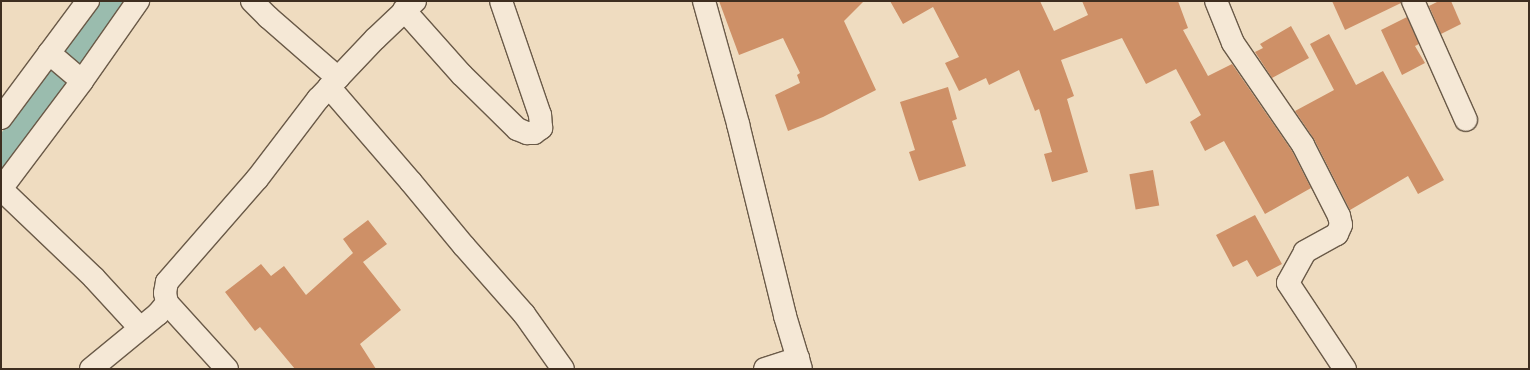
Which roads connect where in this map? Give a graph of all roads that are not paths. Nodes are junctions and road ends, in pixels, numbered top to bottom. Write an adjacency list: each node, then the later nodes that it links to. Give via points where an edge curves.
1 (88, 1): 9 (street)
2 (138, 1): 10 (street)
3 (252, 1): 11 (street)
4 (501, 1): 8 (street, via 540,114 541,128 534,133 517,129 462,75)
5 (704, 1): 17 (street, via 738,124 785,316)
6 (1216, 1): 22 (street, via 1233,43 1303,145 1339,216 1341,225 1337,234 1306,252 1288,283)
7 (1413, 1): 13 (street)
8 (410, 6): 11 (street)
9 (53, 56): 10 (street); 12 (street)
10 (79, 78): 14 (street)
11 (334, 83): 15 (street, via 257,179 167,282 165,293); 20 (street, via 464,246 524,314)
12 (1, 117)
13 (1466, 120)
14 (1, 189): 16 (street, via 94,278)
15 (168, 303): 16 (street); 19 (street)
16 (140, 328): 18 (street)
17 (800, 363): 21 (street)
18 (91, 369)
19 (227, 369)
20 (563, 369)
21 (765, 369)
22 (1345, 369)

